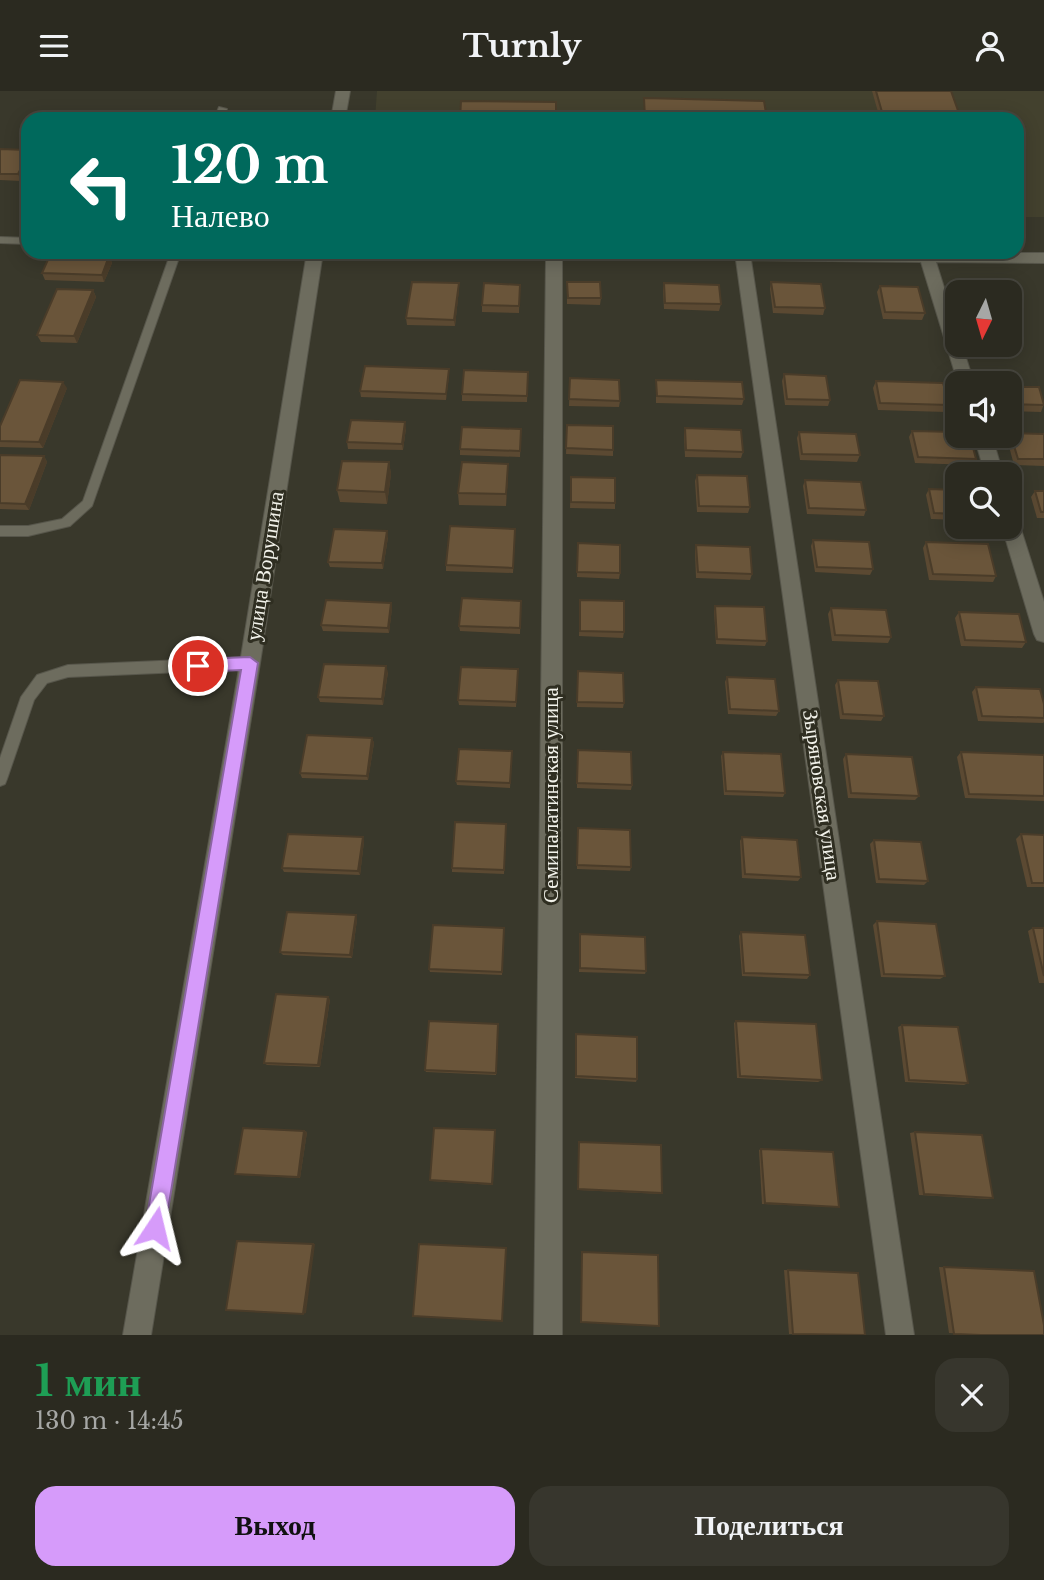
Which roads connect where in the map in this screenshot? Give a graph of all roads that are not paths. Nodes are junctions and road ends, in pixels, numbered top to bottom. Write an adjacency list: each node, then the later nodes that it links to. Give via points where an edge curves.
1 (343, 91): 2 (street)
2 (339, 112)
3 (0, 240): 4 (lane)
4 (21, 241)
5 (1024, 258): 6 (street)
6 (1044, 258)
7 (174, 259): 13 (lane, via 88,503 66,523)
8 (314, 259): 16 (street, улица Ворушина)
9 (554, 259): 19 (street, Семипалатинская улица)
10 (743, 259): 20 (street, Зыряновская улица)
11 (928, 259): 12 (street)
12 (962, 371)
13 (0, 531)
14 (1015, 539): 15 (street)
15 (1044, 634)
16 (250, 663): 17 (lane, via 68,671 42,679 28,697); 18 (street, улица Ворушина)
17 (0, 779)
18 (137, 1335)
19 (548, 1335)
20 (900, 1335)

